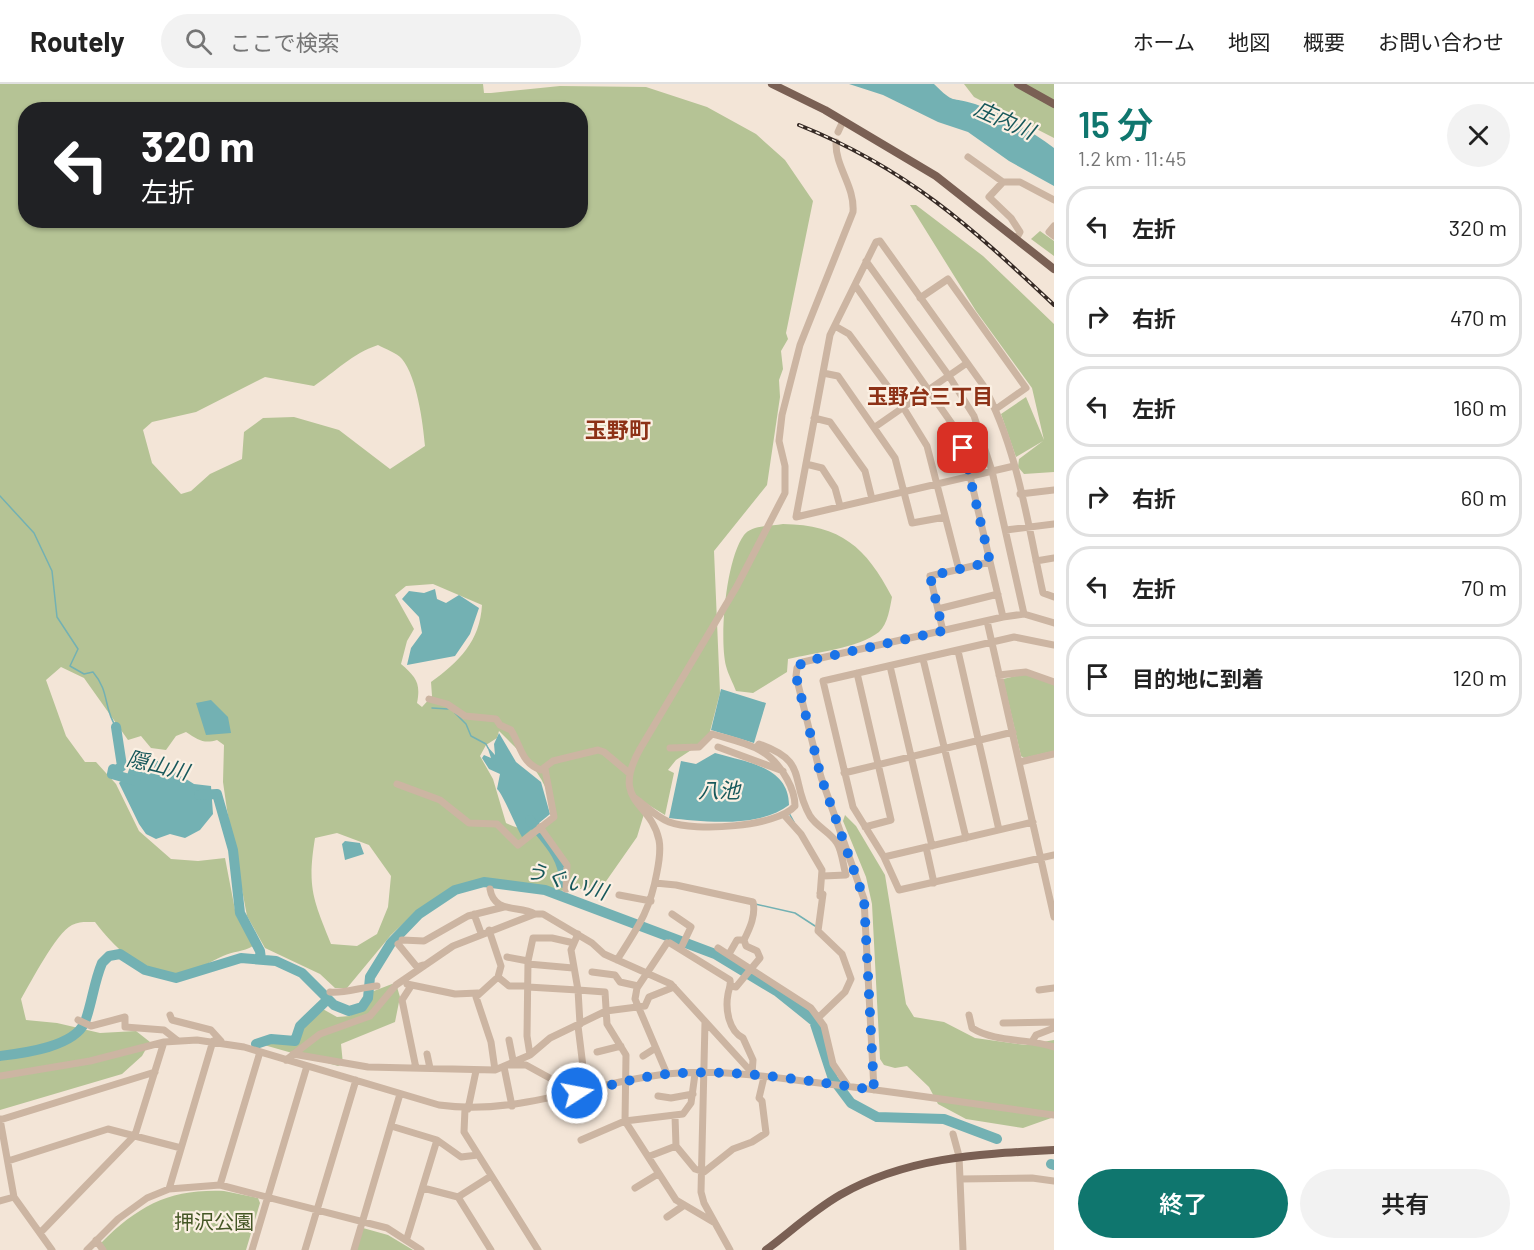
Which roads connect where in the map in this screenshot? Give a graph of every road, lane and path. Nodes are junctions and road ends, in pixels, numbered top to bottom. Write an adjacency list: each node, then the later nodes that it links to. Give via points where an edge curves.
1 (772, 84): 4 (main road)
2 (1018, 84): 3 (main road)
3 (1054, 104)
4 (843, 121): 5 (street); 12 (main road, via 936,176)
5 (838, 132)
6 (836, 142): 74 (street, via 836,154 854,200 853,212 800,345 782,415 779,441 785,466 785,493 737,586)
7 (968, 157): 8 (street)
8 (1003, 182): 9 (street, via 1020,182); 12 (street, via 989,197 1011,218 1020,232)
9 (1054, 200)
10 (1054, 226): 11 (street, via 1049,232)
11 (1054, 236)
12 (1016, 238): 14 (main road)
13 (866, 261): 15 (street); 16 (street, via 880,241); 20 (street)
14 (1054, 269)
15 (855, 285): 17 (street); 21 (street)
16 (920, 298): 18 (street); 23 (street, via 948,279 1026,388)
17 (835, 326): 19 (street); 22 (street, via 849,334)
18 (967, 363): 20 (street); 23 (street)
19 (823, 373): 24 (street); 25 (street, via 838,376)
20 (949, 376): 21 (street); 28 (street, via 974,416)
21 (930, 389): 22 (street); 29 (street, via 957,431)
22 (903, 407): 25 (street); 30 (street, via 927,446)
23 (996, 409): 27 (street)
24 (814, 418): 26 (street); 34 (street, via 830,422 865,471)
25 (875, 428): 32 (street, via 895,458)
26 (806, 464): 35 (street, via 822,468 835,488); 35 (street, via 796,517)
27 (1014, 466): 28 (street); 33 (street)
28 (992, 471): 29 (street); 39 (street)
29 (970, 476): 30 (street); 42 (street)
30 (938, 484): 32 (street); 36 (street)
31 (1054, 490): 33 (street)
32 (905, 492): 34 (street); 36 (street, via 912,523)
33 (1020, 494): 38 (street)
34 (873, 499): 35 (street)
35 (840, 506)
36 (945, 517): 43 (street)
37 (1054, 524): 38 (street)
38 (1028, 527): 39 (street); 41 (street)
39 (1006, 530): 47 (street)
40 (1054, 558): 41 (street)
41 (1036, 561): 45 (street, via 1043,593)
42 (990, 562): 43 (street); 44 (street)
43 (959, 570): 46 (street, via 930,576)
44 (998, 594): 46 (street); 48 (street)
45 (1054, 597)
46 (938, 609): 51 (street)
47 (1024, 614): 48 (street); 50 (street)
48 (1003, 617): 49 (street)
49 (987, 621): 51 (street); 52 (street)
50 (1054, 623)
51 (943, 631): 84 (street, via 803,662 797,668 821,777)
52 (991, 642): 53 (street, via 1028,638); 54 (street); 58 (street)
53 (1054, 645)
54 (958, 651): 55 (street); 62 (street)
55 (923, 659): 56 (street); 66 (street)
56 (890, 666): 57 (street); 68 (street)
57 (857, 673): 71 (street); 75 (street, via 823,681)
58 (999, 675): 59 (street, via 1026,672); 61 (street)
59 (1054, 682)
60 (429, 699): 72 (street, via 447,704 465,716 496,719 500,726 511,730 526,761 532,767)
61 (1012, 732): 62 (street); 69 (street)
62 (978, 741): 66 (street); 82 (street)
63 (718, 747): 73 (street)
64 (757, 747): 65 (street, via 712,734 699,747); 73 (street, via 774,758); 84 (street, via 759,744 777,750 788,758 810,817)
65 (670, 748)
66 (945, 748): 68 (street); 83 (street)
67 (1053, 754): 69 (street); 70 (street)
68 (911, 757): 71 (street); 85 (street)
69 (1020, 762): 79 (street)
70 (1054, 764)
71 (878, 765): 75 (street); 81 (street, via 891,820)
72 (545, 769): 74 (street, via 553,761 598,750); 80 (street, via 555,813)
73 (783, 771): 78 (street, via 795,799 795,806)
74 (629, 773): 77 (street)
75 (844, 773): 81 (street, via 853,807)
76 (397, 784): 80 (street, via 440,800 469,823 497,824 518,845)
77 (633, 797): 78 (street, via 657,816 681,825 741,824); 91 (street, via 657,831 660,843)
78 (784, 815): 89 (street, via 801,834)
79 (1033, 822): 82 (street); 88 (street)
80 (540, 827): 93 (street, via 567,865)
81 (865, 827): 87 (street)
82 (999, 830): 83 (street)
83 (966, 838): 85 (street)
84 (840, 841): 89 (street, via 846,874); 172 (street, via 859,877 867,922)
85 (929, 847): 87 (street); 90 (street)
86 (1054, 855): 88 (street)
87 (884, 857): 90 (street, via 899,890)
88 (1042, 858): 90 (street); 100 (street)
89 (823, 876): 135 (street, via 820,896 823,894 824,899 818,931 842,954 851,979 845,992)
90 (934, 883)
91 (655, 884): 95 (street); 104 (street, via 753,902 754,916)
92 (490, 889): 96 (street, via 495,902)
93 (566, 890)
94 (619, 895): 95 (street)
95 (651, 901): 110 (street)
96 (504, 907): 97 (street); 98 (street)
97 (474, 914): 102 (street); 112 (street, via 424,940 400,942 417,967)
98 (535, 914): 101 (street); 103 (street, via 543,914)
99 (672, 914): 106 (street, via 691,927)
100 (1054, 917)
101 (489, 930): 102 (street); 118 (street, via 501,966)
102 (481, 933): 112 (street)
103 (578, 934): 105 (street); 110 (street)
104 (744, 940): 108 (street, via 738,940); 114 (street, via 760,958)
105 (574, 944): 111 (street, via 535,936); 113 (street)
106 (682, 946)
107 (718, 948): 108 (street)
108 (729, 954): 114 (street)
109 (507, 957): 111 (street)
110 (617, 959): 116 (street); 117 (street)
111 (528, 963): 113 (street); 122 (street)
112 (424, 966): 119 (street)
113 (573, 968): 127 (street)
114 (753, 968): 124 (street, via 736,987); 135 (street)
115 (592, 972): 117 (street)
116 (647, 973): 123 (street); 124 (street, via 669,943 728,978); 125 (street)
117 (611, 975): 123 (street, via 620,982)
118 (498, 977): 122 (street, via 510,986); 130 (street)
119 (403, 981): 121 (street); 152 (street, via 388,991 370,1016 320,1034)
120 (377, 986): 129 (street)
121 (411, 986): 130 (street, via 455,994); 159 (street, via 402,1000)
122 (528, 986): 127 (street); 154 (street)
123 (639, 986): 131 (street)
124 (731, 986): 166 (street, via 727,997 731,1027 743,1038 753,1060)
125 (674, 987): 131 (street, via 649,997 645,1006); 137 (street)
126 (1054, 988): 128 (street)
127 (578, 990): 132 (street, via 605,992); 140 (street)
128 (1039, 990)
129 (330, 992)
130 (478, 993): 161 (street)
131 (637, 1008): 132 (street); 149 (street)
132 (606, 1011): 140 (street); 147 (street, via 607,1024)
133 (170, 1015): 145 (street, via 172,1020 211,1030)
134 (969, 1015): 143 (street, via 972,1028 986,1037)
135 (819, 1017): 171 (street, via 833,1064)
136 (78, 1020): 144 (street, via 91,1026 125,1017 125,1027 164,1030)
137 (705, 1022): 165 (street); 166 (street)
138 (1054, 1022): 139 (street)
139 (1002, 1023)
140 (579, 1025): 154 (street, via 550,1038); 173 (street)
141 (1054, 1028): 143 (street)
142 (509, 1040): 157 (street)
143 (1033, 1040): 148 (street)
144 (178, 1041): 145 (street); 146 (street)
145 (217, 1041): 150 (street); 190 (street)
146 (164, 1042): 163 (street); 167 (street, via 90,1061)
147 (621, 1046): 151 (street); 170 (street, via 626,1054)
148 (1054, 1047)
149 (654, 1049): 155 (street); 164 (street)
150 (260, 1052): 156 (street); 201 (street)
151 (597, 1052)
152 (293, 1054): 156 (street); 159 (street, via 368,1067)
153 (427, 1054): 160 (street)
154 (530, 1055): 157 (street)
155 (643, 1056)
156 (286, 1060): 158 (street)
157 (508, 1064): 161 (street); 174 (street, via 526,1065); 178 (street)
158 (307, 1066): 169 (street); 205 (street)
159 (416, 1068): 160 (street)
160 (430, 1068): 162 (street)
161 (495, 1070): 162 (street)
162 (476, 1071): 179 (street)
163 (155, 1072): 182 (street); 186 (street)
164 (667, 1074): 165 (street); 170 (street)
165 (699, 1074): 166 (street); 176 (street); 196 (street)
166 (754, 1075): 168 (street)
167 (0, 1076)
168 (764, 1077): 171 (street); 196 (street, via 759,1098 766,1133 733,1149)
169 (356, 1080): 175 (street); 210 (street)
170 (625, 1083): 173 (street); 183 (street)
171 (848, 1086): 172 (street)
172 (874, 1090): 180 (street)
173 (586, 1091): 174 (street)
174 (577, 1093): 178 (street)
175 (400, 1094): 179 (street); 184 (street)
176 (693, 1095): 177 (street); 181 (street, via 687,1111)
177 (658, 1096)
178 (512, 1106): 179 (street)
179 (467, 1109): 192 (street, via 464,1132)
180 (1054, 1115)
181 (675, 1116): 183 (street); 189 (street)
182 (0, 1120): 195 (street)
183 (625, 1121): 188 (street); 193 (street)
184 (391, 1126): 187 (street); 212 (street)
185 (952, 1134): 194 (street)
186 (135, 1135): 190 (street); 195 (street, via 108,1129); 214 (street)
187 (436, 1140): 192 (street, via 461,1157); 202 (street)
188 (580, 1140)
189 (676, 1146): 193 (street); 196 (street)
190 (181, 1148): 204 (street)
191 (1054, 1150): 194 (main road)
192 (478, 1155): 198 (street)
193 (650, 1156): 197 (street)
194 (958, 1156): 199 (street); 227 (main road, via 912,1166 862,1184 837,1197)
195 (8, 1161): 206 (street)
196 (701, 1172): 213 (street, via 701,1192)
197 (658, 1174): 203 (street); 209 (street)
198 (491, 1176): 207 (street); 225 (street)
199 (960, 1179): 200 (street); 228 (street)
200 (1054, 1181)
201 (220, 1185): 204 (street); 205 (street)
202 (423, 1188): 207 (street); 215 (street)
203 (635, 1188)
204 (169, 1189): 216 (street, via 131,1208)
205 (268, 1196): 210 (street); 220 (street)
206 (14, 1197): 208 (street); 214 (street)
207 (458, 1197): 224 (street)
208 (0, 1201)
209 (683, 1206): 211 (street); 213 (street)
210 (317, 1210): 212 (street); 221 (street)
211 (667, 1217)
212 (362, 1222): 215 (street, via 387,1228); 222 (street)
213 (715, 1223): 226 (street)
214 (40, 1233): 217 (street)
215 (406, 1239): 223 (street)
216 (96, 1240): 218 (street); 219 (street)
217 (52, 1250)
218 (87, 1250)
219 (103, 1250)
220 (252, 1250)
221 (305, 1250)
222 (354, 1250)
223 (421, 1250)
224 (491, 1250)
225 (538, 1250)
226 (730, 1250)
227 (766, 1250)
228 (963, 1250)

